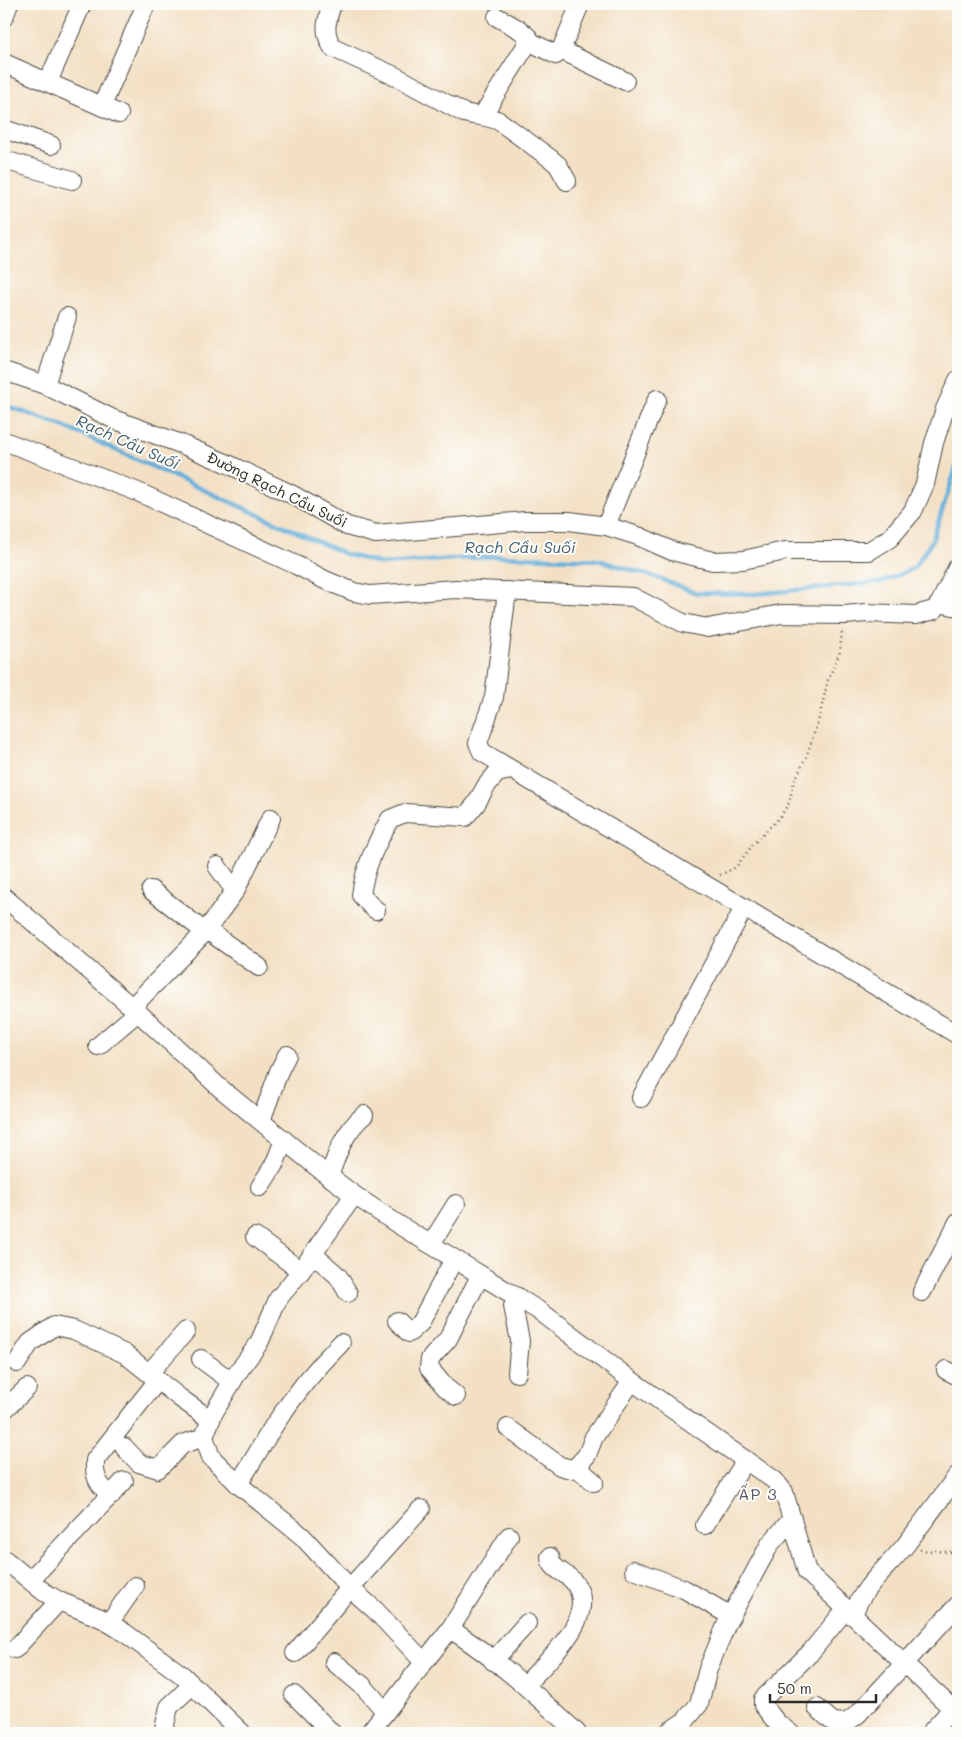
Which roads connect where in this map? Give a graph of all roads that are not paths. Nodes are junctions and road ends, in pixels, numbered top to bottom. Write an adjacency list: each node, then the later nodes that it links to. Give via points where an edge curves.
1 (9, 4): 6 (street)
2 (82, 4): 12 (street)
3 (146, 4): 13 (street)
4 (332, 4): 15 (street, via 326,28 327,39 333,48 464,113)
5 (580, 4): 9 (street)
6 (4, 16)
7 (497, 17): 8 (street, via 520,30)
8 (529, 41): 9 (street, via 556,55); 15 (street)
9 (561, 50): 11 (street)
10 (4, 63): 12 (street)
11 (625, 81)
12 (48, 82): 13 (street)
13 (102, 106): 14 (street)
14 (119, 114)
15 (482, 116): 20 (street, via 499,121 551,159)
16 (4, 129): 17 (street)
17 (51, 146)
18 (4, 160): 19 (street)
19 (72, 180)
20 (567, 181)
21 (68, 317): 24 (street)
22 (4, 371): 24 (street, Đường Rạch Cầu Suối)
23 (958, 380): 27 (street, Đường Rạch Cầu Suối, via 945,409 925,484 913,510 890,538 869,551 785,551 743,560 713,561 672,551)
24 (45, 385): 27 (street, Đường Rạch Cầu Suối, via 113,418 293,494 347,526 376,534 525,521)
25 (657, 399): 27 (street)
26 (4, 441): 29 (street, via 138,492 354,592 370,595 456,589)
27 (606, 526)
28 (958, 571): 30 (street)
29 (507, 591): 30 (street, via 633,597 683,623 708,628 781,614 916,615 934,610); 32 (street, via 494,696 478,742 482,752)
30 (940, 603): 31 (street)
31 (958, 607)
32 (511, 770): 38 (street); 39 (street, via 497,773 465,817 406,813 390,819 364,874 361,894)
33 (271, 818): 36 (street)
34 (218, 866): 36 (street)
35 (151, 890): 40 (street)
36 (235, 891): 40 (street)
37 (4, 897): 42 (street)
38 (744, 908): 43 (street); 46 (street)
39 (376, 910)
40 (206, 931): 41 (street); 42 (street)
41 (259, 966)
42 (136, 1010): 44 (street); 48 (street, via 220,1088)
43 (958, 1035)
44 (98, 1046)
45 (287, 1055): 48 (street)
46 (641, 1098)
47 (364, 1115): 50 (street, via 345,1135)
48 (261, 1121): 49 (street)
49 (284, 1140): 50 (street); 51 (street)
50 (330, 1177): 52 (street)
51 (260, 1188)
52 (354, 1195): 56 (street); 57 (street)
53 (456, 1204): 56 (street)
54 (958, 1222): 61 (street)
55 (255, 1237): 59 (street)
56 (431, 1244): 58 (street)
57 (313, 1254): 59 (street); 62 (street, via 338,1276)
58 (454, 1259): 60 (street); 64 (street, via 420,1323 409,1333)
59 (301, 1271): 72 (street, via 278,1299 259,1343)
60 (480, 1276): 63 (street); 74 (street, via 448,1340 430,1359 429,1368)
61 (922, 1292)
62 (348, 1293)
63 (518, 1297): 69 (street, via 514,1306 520,1341); 71 (street)
64 (397, 1321)
65 (186, 1331): 70 (street)
66 (341, 1343): 85 (street, via 297,1393)
67 (201, 1359): 72 (street)
68 (17, 1363): 70 (street, via 30,1343 54,1326 74,1330 125,1354)
69 (517, 1374)
70 (154, 1377): 76 (street); 86 (street, via 95,1460 94,1472 100,1486)
71 (632, 1381): 80 (street); 81 (street, via 594,1437 587,1456)
72 (232, 1382): 76 (street)
73 (27, 1388): 75 (street)
74 (456, 1396)
75 (4, 1410)
76 (211, 1420): 78 (street)
77 (508, 1428): 81 (street, via 560,1466)
78 (204, 1437): 79 (street, via 183,1444 158,1469 139,1463); 85 (street, via 211,1457)
79 (124, 1447)
80 (746, 1460): 88 (street, via 774,1480 784,1492); 89 (street)
81 (576, 1467): 84 (street)
82 (958, 1475): 99 (street)
83 (124, 1481): 86 (street)
84 (594, 1482)
85 (238, 1484): 96 (street, via 302,1536)
86 (111, 1496): 94 (street)
87 (422, 1509): 96 (street)
88 (792, 1519): 99 (street, via 807,1572); 100 (street, via 770,1544)
89 (705, 1525)
90 (509, 1536): 103 (street)
91 (550, 1557): 111 (street, via 550,1562 573,1581 580,1594 582,1608 559,1649)
92 (7, 1567): 94 (street)
93 (634, 1570): 100 (street, via 684,1589)
94 (30, 1580): 97 (street)
95 (136, 1586): 101 (street)
96 (350, 1588): 105 (street); 108 (street, via 376,1610)
97 (59, 1601): 101 (street); 104 (street)
98 (958, 1605): 109 (street)
99 (850, 1612): 109 (street); 122 (street, via 763,1699 763,1705)
100 (731, 1616): 121 (street, via 708,1669 699,1704 686,1721)
101 (109, 1623): 110 (street)
102 (527, 1623): 106 (street)
103 (450, 1629): 106 (street); 108 (street)
104 (15, 1649)
105 (295, 1653)
106 (493, 1661): 111 (street)
107 (334, 1662): 114 (street, via 363,1686)
108 (423, 1662): 114 (street)
109 (904, 1663): 113 (street, via 846,1723 833,1722); 115 (street)
110 (192, 1685): 116 (street, via 169,1707); 117 (street)
111 (525, 1685): 120 (street)
112 (294, 1695): 118 (street)
113 (817, 1708)
114 (385, 1711): 119 (street)
115 (955, 1712): 123 (street)
116 (163, 1733)
117 (242, 1733)
118 (332, 1733)
119 (369, 1733)
120 (577, 1733)
121 (667, 1733)
122 (790, 1733)
123 (930, 1733)

